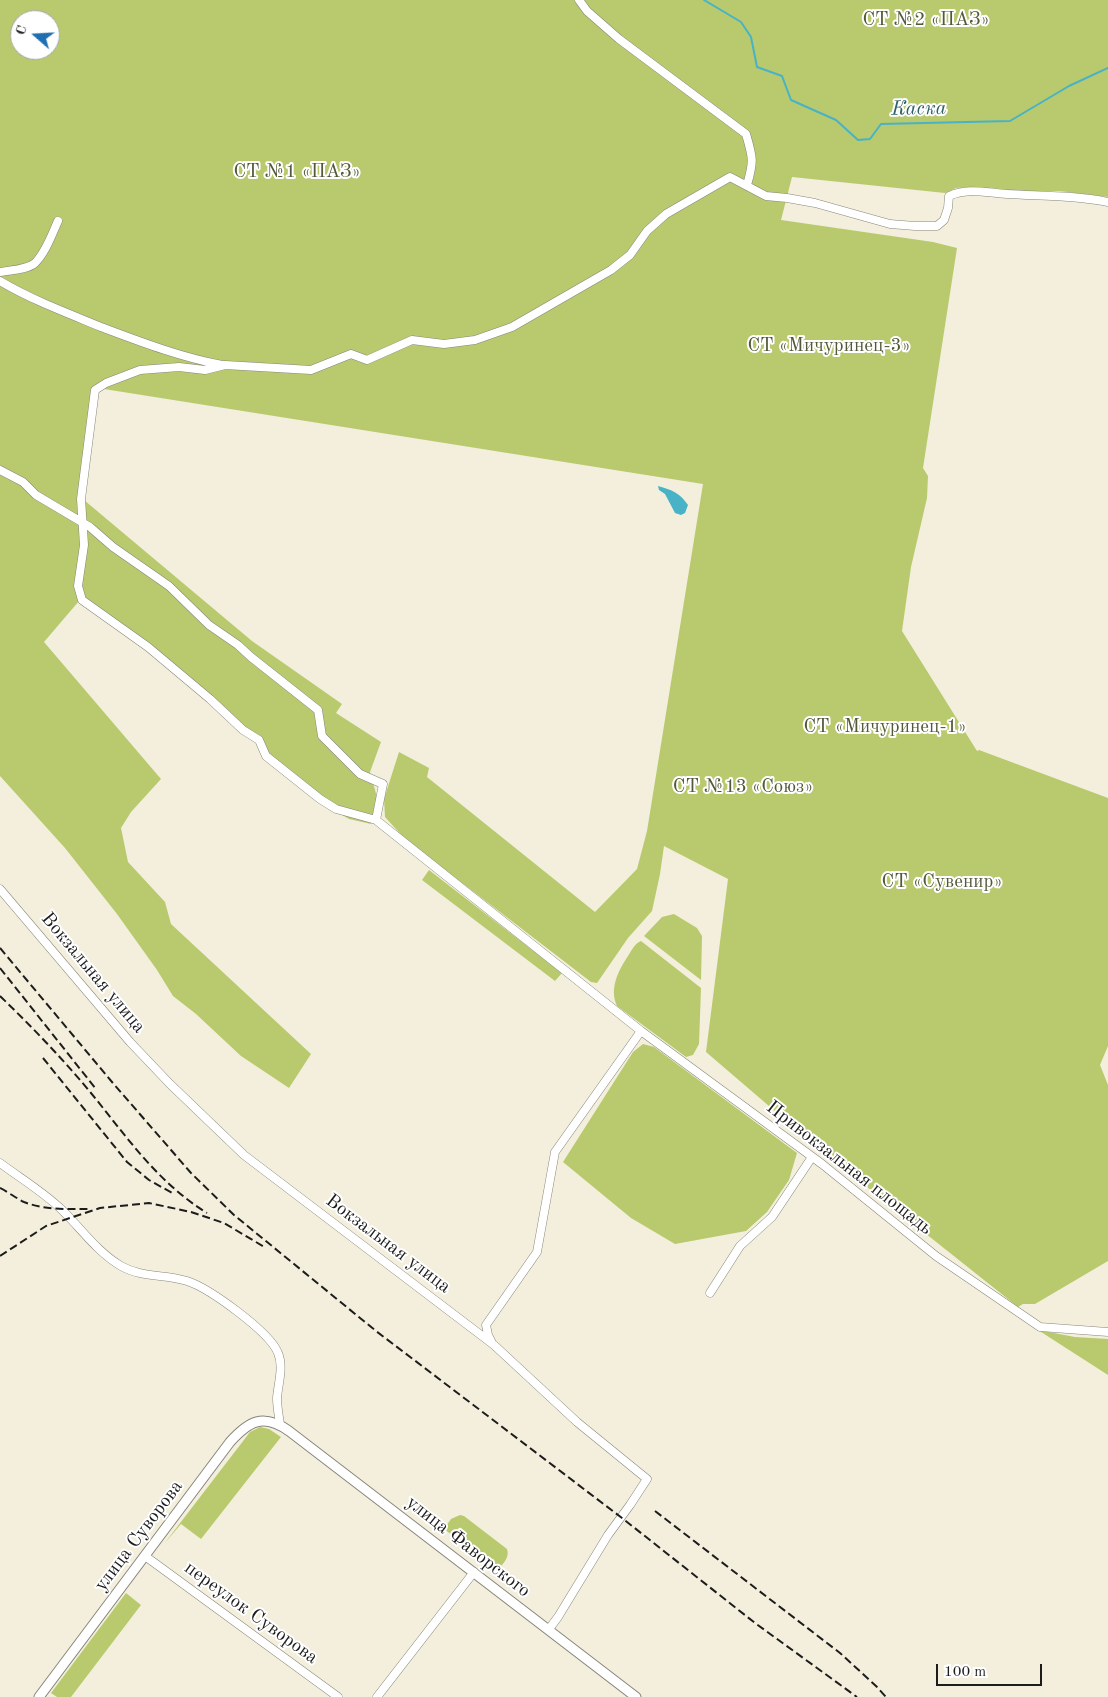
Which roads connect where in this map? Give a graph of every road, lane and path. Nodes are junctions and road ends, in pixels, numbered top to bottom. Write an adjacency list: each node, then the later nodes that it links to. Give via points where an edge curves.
1 (579, 0): 2 (street, via 619,39 746,134 753,165)
2 (747, 185): 3 (street, via 766,196 815,203 890,224 915,226 937,226 944,220 949,196 957,192 1044,194); 7 (street, via 730,177 698,194 666,214 647,231 630,255 611,270 512,327 475,340 444,344 412,340 367,360 351,354 311,370)
3 (1108, 202)
4 (58, 221): 5 (street, via 34,264)
5 (0, 272)
6 (0, 281): 7 (street, via 54,308 115,332)
7 (225, 366): 9 (street, via 205,370 179,367 140,370 95,390 81,499)
8 (0, 470): 9 (street)
9 (83, 522): 10 (street, via 169,586 209,625 318,710 322,736 360,774 383,784); 10 (street, via 84,546 78,586 82,600 148,647 243,730 259,740 266,756 320,799 336,810)
10 (376, 820): 12 (street, Привокзальная площадь)
11 (0, 889): 17 (street, Вокзальная улица, via 130,1042 244,1155)
12 (641, 1031): 13 (street, Привокзальная площадь); 17 (street, via 555,1152 537,1252 486,1325)
13 (812, 1157): 15 (street, via 772,1217 740,1246); 16 (street, Привокзальная площадь, via 936,1256 1040,1327)
14 (0, 1163): 18 (street, via 55,1204 114,1261 136,1272 176,1278 210,1291 268,1339 278,1353 280,1363 277,1397)
15 (710, 1293)
16 (1108, 1332)
17 (494, 1345): 21 (street, Вокзальная улица, via 576,1422 647,1478)
18 (280, 1425): 19 (street, улица Суворова, via 268,1420 249,1424 240,1431); 20 (street, улица Фаворского)
19 (145, 1556): 22 (street, улица Суворова); 23 (street, переулок Суворова)
20 (474, 1572): 21 (street, улица Фаворского); 24 (street)
21 (549, 1629): 25 (street, улица Фаворского)
22 (39, 1697)
23 (338, 1697)
24 (378, 1697)
25 (636, 1697)

